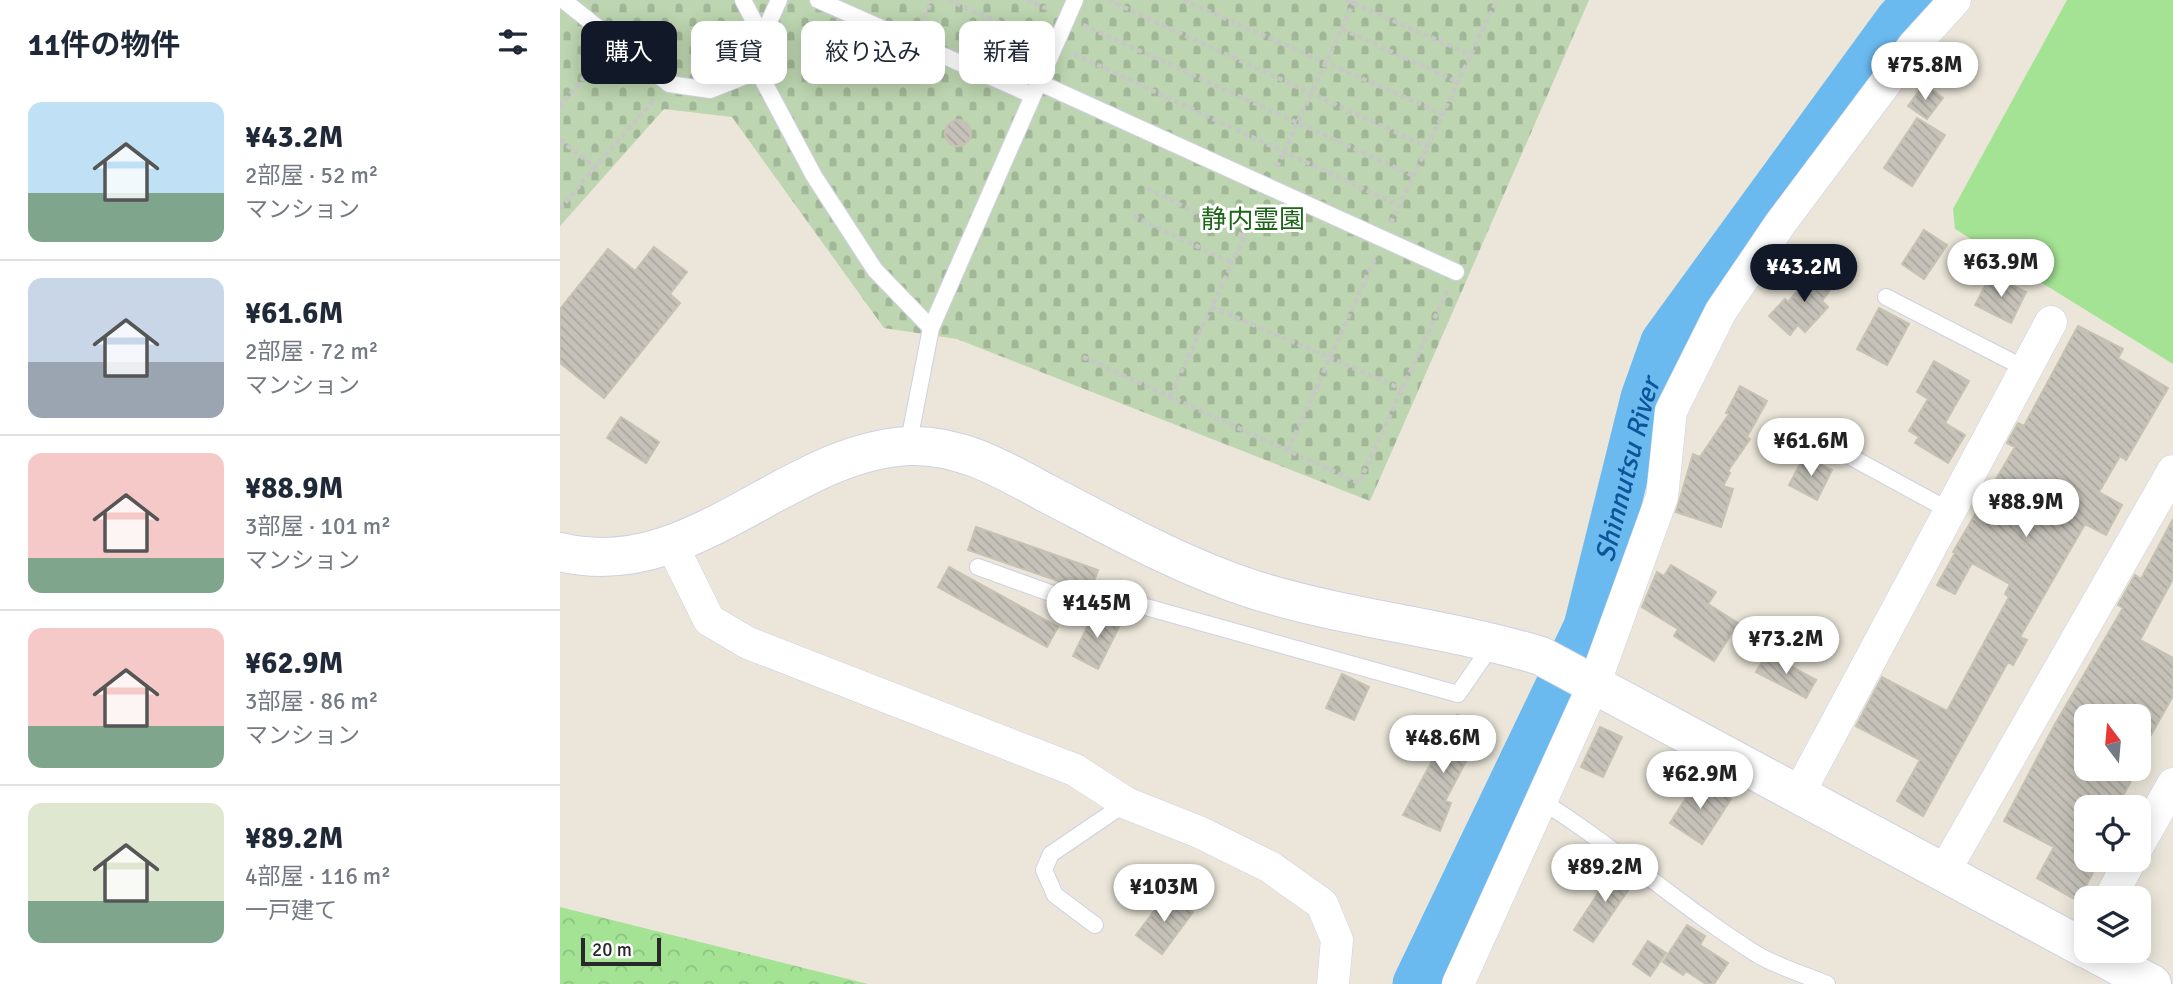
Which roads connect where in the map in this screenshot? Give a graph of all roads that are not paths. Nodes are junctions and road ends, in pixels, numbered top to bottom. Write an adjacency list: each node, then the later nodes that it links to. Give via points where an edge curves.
1 (562, 0): 9 (lane, via 669,84 710,90)
2 (743, 0): 7 (lane)
3 (779, 0): 8 (lane)
4 (818, 0): 11 (lane)
5 (1075, 0): 11 (lane)
6 (1955, 0): 25 (street, via 1914,45 1721,311 1671,411 1662,497)
7 (754, 21)
8 (769, 21)
9 (725, 84)
10 (765, 84): 15 (lane, via 814,176 875,270)
11 (1035, 89): 12 (lane); 15 (lane)
12 (1456, 272)
13 (1886, 297): 16 (lane)
14 (2051, 322): 16 (street)
15 (931, 328): 18 (lane)
16 (2026, 369): 20 (street)
17 (1807, 433): 20 (lane)
18 (908, 446): 21 (street, via 837,462 709,531); 24 (street, via 947,448 986,461 1179,562 1253,589)
19 (2169, 486): 31 (street)
20 (1950, 511): 27 (street)
21 (671, 543): 22 (street, via 615,556 580,557); 29 (street, via 709,620 748,643 1075,770)
22 (560, 552)
23 (978, 567): 24 (lane, via 1078,603 1128,602 1458,694)
24 (1494, 642): 25 (street, via 1541,656)
25 (1588, 679): 27 (street); 28 (street)
26 (2173, 784): 30 (street)
27 (1799, 793): 31 (street)
28 (1539, 800): 36 (street); 37 (lane, via 1751,950)
29 (1126, 803): 32 (lane, via 1051,854 1044,870 1055,895); 35 (street, via 1270,867 1322,904 1337,940)
30 (2151, 823)
31 (1945, 870): 33 (street)
32 (1095, 925)
33 (2074, 940)
34 (2115, 963): 38 (street)
35 (1334, 984)
36 (1458, 984)
37 (1827, 984)
38 (2152, 984)

